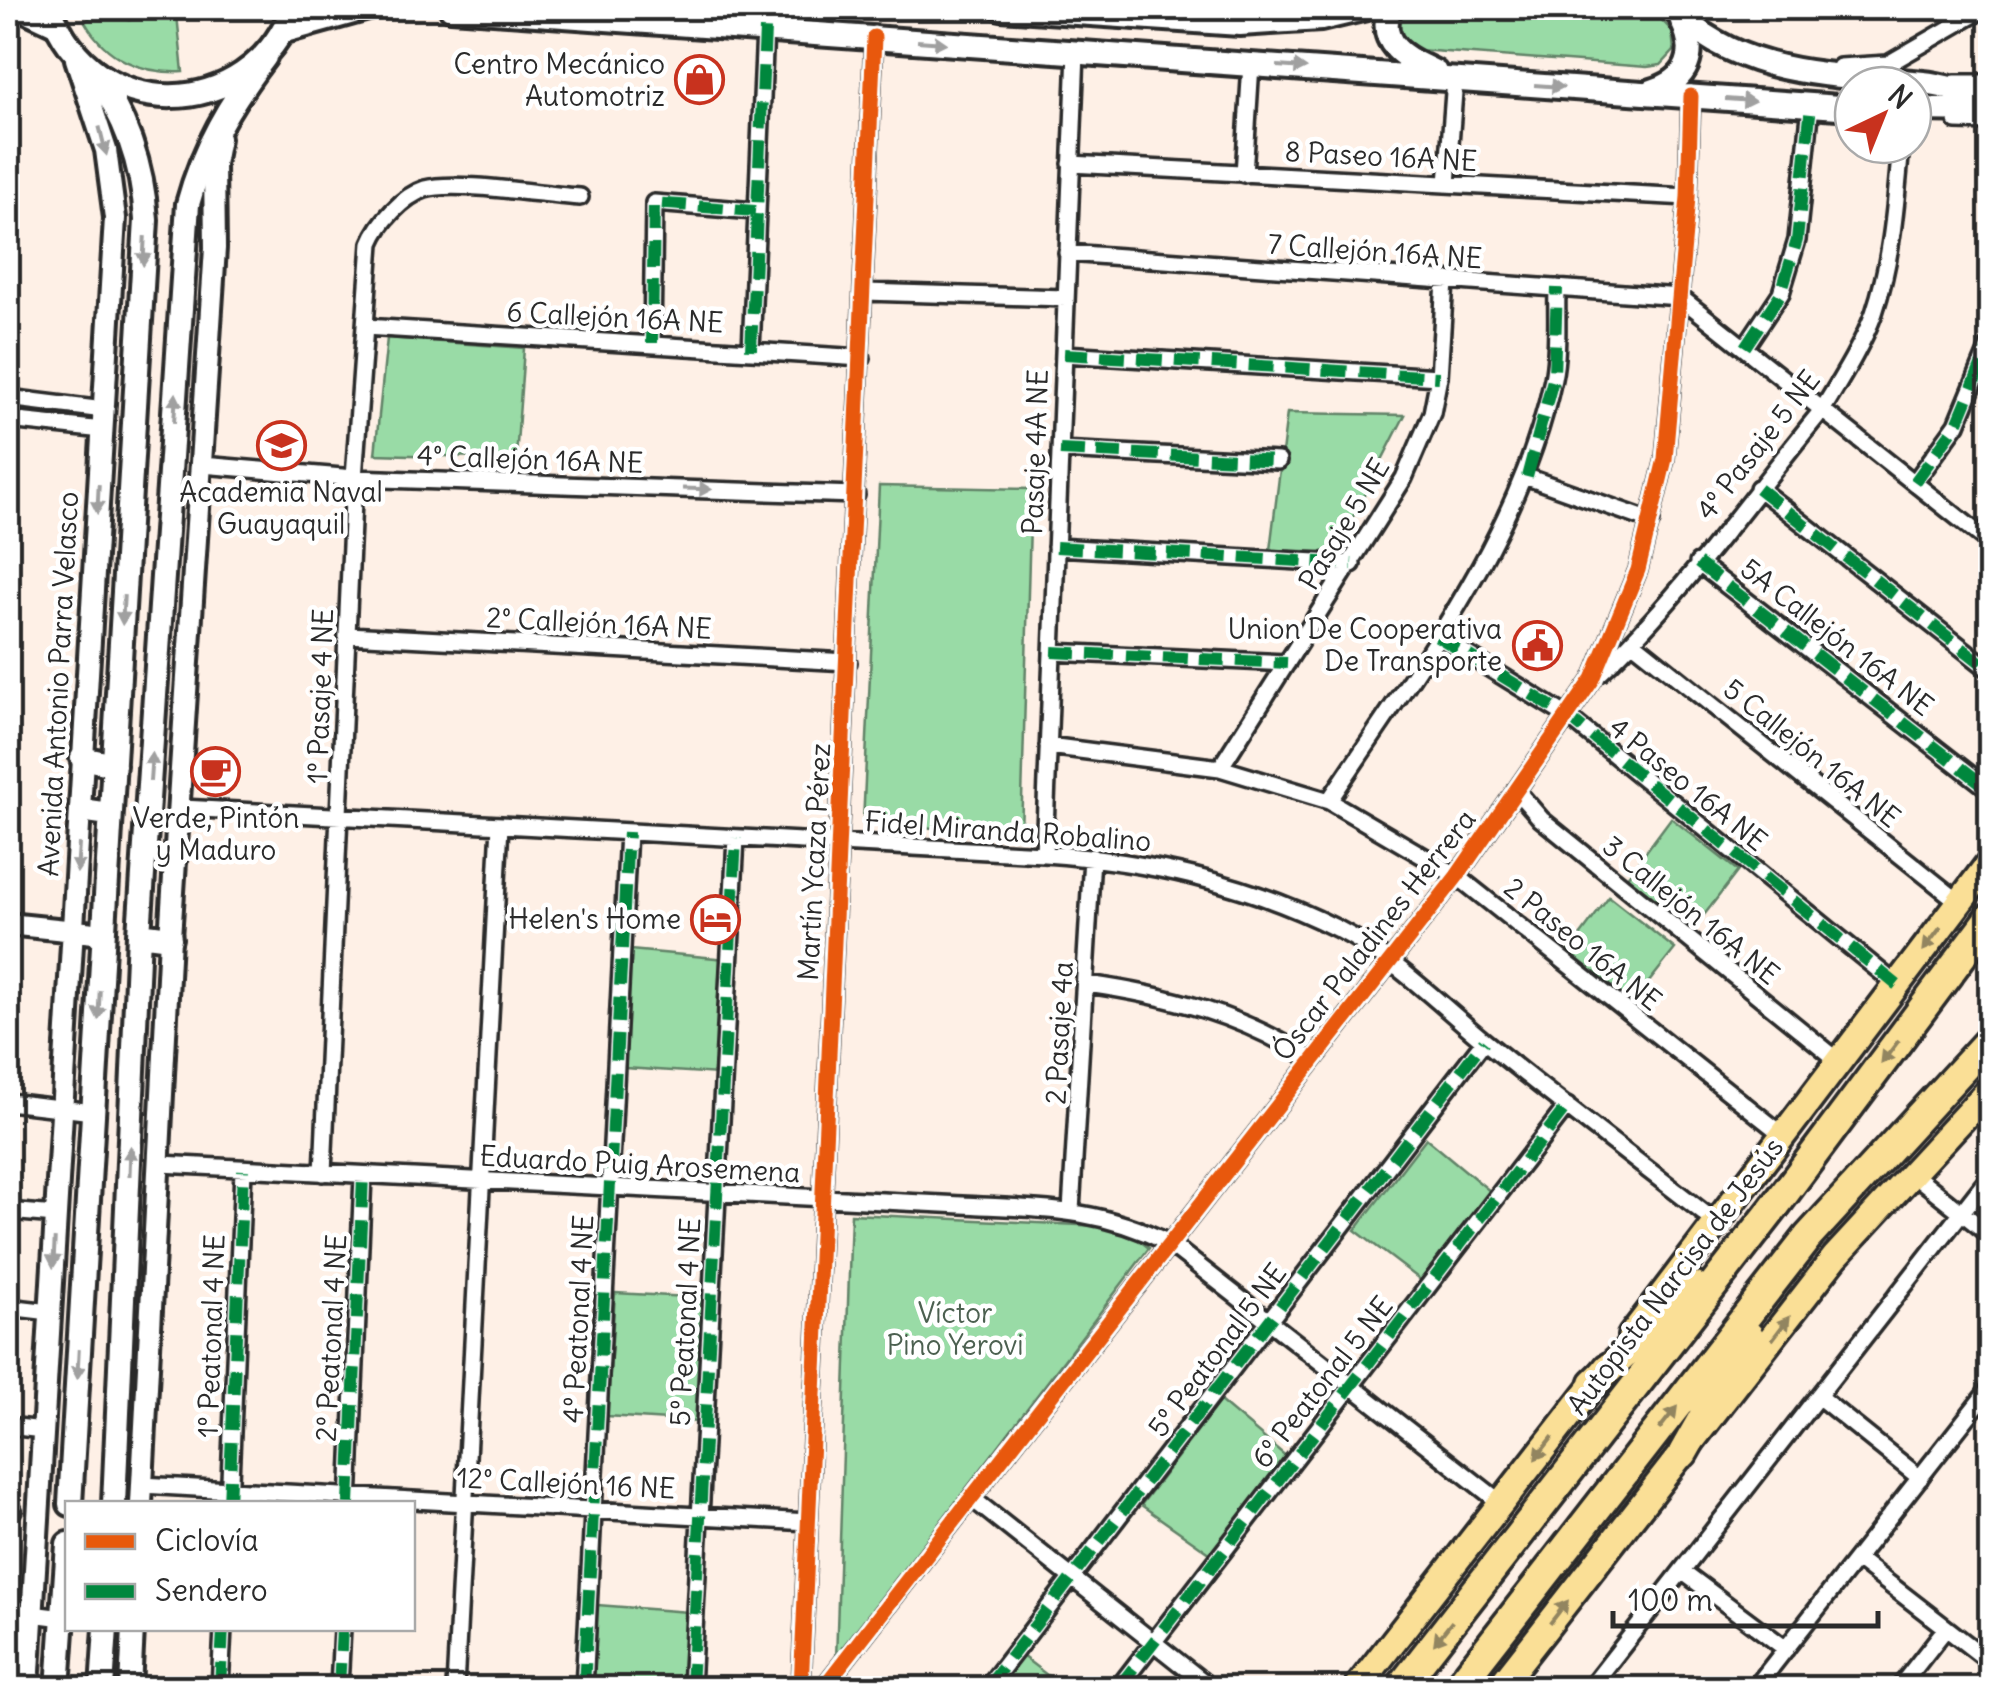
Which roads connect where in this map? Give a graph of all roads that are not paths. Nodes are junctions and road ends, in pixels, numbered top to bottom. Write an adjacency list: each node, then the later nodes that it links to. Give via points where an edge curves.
1 (19, 8): 11 (street)
2 (294, 8): 13 (main road)
3 (368, 8): 13 (main road)
4 (451, 8): 12 (main road)
5 (1001, 8): 10 (main road, via 1240,24)
6 (1368, 8): 10 (main road)
7 (1390, 8): 22 (main road, via 1391,44 1410,61)
8 (1985, 8): 20 (street, via 1888,64)
9 (1676, 12): 20 (main road, via 1720,46); 26 (main road, via 1692,45 1689,63 1671,82)
10 (1328, 13)
11 (53, 16): 15 (main road)
12 (766, 30): 14 (main road); 42 (street)
13 (285, 31): 17 (main road)
14 (874, 38): 16 (main road, one-way to 16); 46 (street, Martín Ycaza Pérez)
15 (72, 48): 19 (main road); 60 (street, Avenida Antonio Parra Velasco, one-way to 60, via 106,150 115,218)
16 (1076, 52): 18 (main road); 36 (street, Pasaje 4A NE)
17 (265, 57): 19 (main road, via 239,78 176,97 120,87); 30 (main road)
18 (1251, 64): 22 (main road, one-way to 22); 38 (street)
19 (92, 70): 85 (main road, Avenida Antonio Parra Velasco, one-way to 85, via 134,151 146,220)
20 (1793, 71): 21 (main road)
21 (1833, 75)
22 (1452, 78): 26 (main road, one-way to 26); 39 (street)
23 (1933, 84): 24 (street)
24 (1990, 84)
25 (1933, 85): 28 (main road)
26 (1643, 93): 27 (main road)
27 (1692, 96): 29 (main road, one-way to 29); 41 (street, Óscar Paladines Herrera)
28 (1990, 96)
29 (1811, 105): 31 (main road); 52 (street, via 1798,240 1782,292)
30 (228, 106): 63 (street, via 214,164); 107 (main road, one-way to 30, via 188,204)
31 (1833, 107)
32 (1933, 109): 33 (main road)
33 (1990, 110)
34 (1933, 121): 35 (street)
35 (1990, 122)
36 (1071, 164): 38 (street, 8 Paseo 16A NE); 43 (street, Pasaje 4A NE)
37 (1899, 165): 58 (street, 4º Pasaje 5 NE, via 1888,259 1873,315)
38 (1244, 174): 39 (street, 8 Paseo 16A NE)
39 (1447, 184): 41 (street, 8 Paseo 16A NE)
40 (580, 197): 49 (street, 1º Pasaje 4 NE, via 431,188 406,200 381,225 369,253)
41 (1688, 197): 47 (street, Óscar Paladines Herrera)
42 (755, 211): 50 (street, via 654,203); 53 (street)
43 (1068, 253): 44 (street, 7 Callejón 16A NE); 48 (street, Pasaje 4A NE)
44 (1445, 282): 45 (street, 7 Callejón 16A NE); 56 (street, Pasaje 5 NE)
45 (1557, 288): 47 (street, 7 Callejón 16A NE); 65 (street, via 1554,376)
46 (865, 292): 48 (street); 55 (street, Martín Ycaza Pérez)
47 (1680, 297): 52 (street); 69 (street, Óscar Paladines Herrera, via 1665,459)
48 (1066, 298): 54 (street, Pasaje 4A NE)
49 (365, 328): 50 (street, 6 Callejón 16A NE); 64 (street, 1º Pasaje 4 NE)
50 (652, 343): 53 (street, 6 Callejón 16A NE)
51 (1990, 344): 66 (street, via 1956,424)
52 (1745, 346): 58 (street)
53 (751, 350): 55 (street, 6 Callejón 16A NE)
54 (1064, 354): 56 (street); 61 (street, Pasaje 4A NE)
55 (862, 358): 68 (street, Martín Ycaza Pérez)
56 (1439, 377): 73 (street, Pasaje 5 NE, via 1432,413 1404,478)
57 (8, 398): 60 (street)
58 (1823, 408): 66 (street); 67 (street, 4º Pasaje 5 NE)
59 (8, 420): 60 (street)
60 (103, 420): 84 (street, Avenida Antonio Parra Velasco, one-way to 84)
61 (1060, 450): 62 (street); 71 (street, Pasaje 4A NE)
62 (1278, 461)
63 (202, 465): 64 (street, 4° Callejón 16A NE); 90 (street)
64 (354, 478): 68 (street, 4° Callejón 16A NE, one-way to 68); 74 (street, 1º Pasaje 4 NE)
65 (1527, 478): 69 (street); 75 (street)
66 (1915, 482): 70 (street)
67 (1758, 488): 72 (street, 4º Pasaje 5 NE); 80 (street)
68 (856, 495): 78 (street, Martín Ycaza Pérez)
69 (1652, 521): 81 (street, Óscar Paladines Herrera)
70 (1990, 543)
71 (1056, 547): 73 (street); 77 (street, Pasaje 4A NE)
72 (1698, 562): 76 (street, 4º Pasaje 5 NE); 88 (street, 5A Callejón 16A NE)
73 (1352, 564): 79 (street, Pasaje 5 NE)
74 (348, 635): 78 (street, 2° Callejón 16A NE); 93 (street, 1º Pasaje 4 NE)
75 (1437, 636): 82 (street, 4 Paseo 16A NE); 89 (street)
76 (1633, 642): 81 (street, 4º Pasaje 5 NE); 102 (street, 5 Callejón 16A NE)
77 (1052, 652): 79 (street); 83 (street, Pasaje 4A NE)
78 (848, 662): 97 (street, Martín Ycaza Pérez)
79 (1287, 663): 86 (street, Pasaje 5 NE)
80 (1990, 670)
81 (1593, 679): 82 (street, Óscar Paladines Herrera)
82 (1567, 716): 87 (street, Óscar Paladines Herrera); 113 (street, 4 Paseo 16A NE)
83 (1048, 746): 86 (street, 2 Paseo 16A NE); 98 (street, Pasaje 4A NE)
84 (82, 758): 85 (main road); 91 (street, Avenida Antonio Parra Velasco)
85 (114, 765): 92 (main road, Avenida Antonio Parra Velasco)
86 (1220, 768): 89 (street, 2 Paseo 16A NE)
87 (1516, 790): 101 (street, Óscar Paladines Herrera); 117 (street, 3 Callejón 16A NE, via 1541,819)
88 (1990, 790)
89 (1329, 801): 101 (street, 2 Paseo 16A NE)
90 (182, 808): 93 (street, Fidel Miranda Robalino); 109 (street)
91 (81, 810): 92 (main road); 105 (street, Avenida Antonio Parra Velasco, one-way to 105)
92 (109, 814): 106 (main road, Avenida Antonio Parra Velasco)
93 (340, 816): 94 (street, Fidel Miranda Robalino); 126 (street, 1º Pasaje 4 NE)
94 (500, 825): 95 (street, Fidel Miranda Robalino); 130 (street)
95 (628, 832): 96 (street, Fidel Miranda Robalino); 131 (street, 4º Peatonal 4 NE)
96 (736, 838): 97 (street, Fidel Miranda Robalino); 132 (street, 5º Peatonal 4 NE)
97 (840, 843): 98 (street, Fidel Miranda Robalino); 133 (street, Martín Ycaza Pérez)
98 (1044, 854): 99 (street, Fidel Miranda Robalino)
99 (1092, 857): 111 (street, Fidel Miranda Robalino, via 1174,869 1252,891); 112 (street, 2 Pasaje 4a)
100 (1990, 862): 102 (main road, Autopista Narcisa de Jesús)
101 (1457, 876): 111 (street, Óscar Paladines Herrera); 123 (street, 2 Paseo 16A NE)
102 (1960, 902): 113 (main road, Autopista Narcisa de Jesús, one-way to 113)
103 (1990, 918): 110 (highway, Autopista Narcisa de Jesús)
104 (8, 924): 105 (street)
105 (73, 932): 106 (street); 121 (street, Avenida Antonio Parra Velasco)
106 (104, 934): 122 (main road, Avenida Antonio Parra Velasco, one-way to 122)
107 (140, 934): 109 (main road); 146 (main road, one-way to 107)
108 (1990, 937): 110 (highway)
109 (170, 938): 124 (street)
110 (1960, 958): 139 (highway, Autopista Narcisa de Jesús, one-way to 139)
111 (1391, 961): 115 (street, Fidel Miranda Robalino); 116 (street, Óscar Paladines Herrera)
112 (1087, 984): 116 (street, via 1152,993 1219,1015); 135 (street, 2 Pasaje 4a)
113 (1897, 985): 117 (main road, Autopista Narcisa de Jesús)
114 (1990, 1039): 142 (highway)
115 (1484, 1041): 120 (street, Fidel Miranda Robalino); 145 (street, 5º Peatonal 5 NE)
116 (1310, 1059): 141 (street, Óscar Paladines Herrera)
117 (1840, 1062): 123 (main road, Autopista Narcisa de Jesús)
118 (1990, 1089): 127 (main road)
119 (8, 1102): 121 (street)
120 (1567, 1106): 138 (street, Fidel Miranda Robalino); 149 (street, 6º Peatonal 5 NE)
121 (62, 1109): 122 (street); 137 (street, Avenida Antonio Parra Velasco)
122 (93, 1112): 160 (main road, Avenida Antonio Parra Velasco, one-way to 160)
123 (1783, 1135): 138 (main road, Autopista Narcisa de Jesús)
124 (161, 1164): 125 (street, Eduardo Puig Arosemena); 147 (street)
125 (243, 1170): 126 (street, Eduardo Puig Arosemena); 157 (street, 1º Peatonal 4 NE)
126 (324, 1173): 128 (street, Eduardo Puig Arosemena)
127 (1912, 1173): 136 (street); 154 (main road, one-way to 127, via 1834,1257)
128 (363, 1176): 130 (street, Eduardo Puig Arosemena); 158 (street, 2º Peatonal 4 NE)
129 (1990, 1176): 136 (street)
130 (483, 1183): 131 (street, Eduardo Puig Arosemena); 164 (street)
131 (610, 1187): 132 (street, Eduardo Puig Arosemena); 166 (street, 4º Peatonal 4 NE)
132 (717, 1194): 133 (street, Eduardo Puig Arosemena); 167 (street, 5º Peatonal 4 NE)
133 (824, 1198): 135 (street, Eduardo Puig Arosemena); 168 (street, Martín Ycaza Pérez)
134 (8, 1210): 137 (street)
135 (1071, 1211): 141 (street, Eduardo Puig Arosemena, via 1126,1222)
136 (1961, 1212): 140 (street); 151 (street)
137 (56, 1216): 144 (street, Avenida Antonio Parra Velasco, one-way to 144)
138 (1718, 1224): 148 (main road, Autopista Narcisa de Jesús)
139 (1761, 1224): 148 (highway); 199 (highway, Autopista Narcisa de Jesús, one-way to 199)
140 (1990, 1235)
141 (1168, 1243): 145 (street, Eduardo Puig Arosemena); 159 (street, Óscar Paladines Herrera)
142 (1796, 1252): 154 (highway); 200 (highway, one-way to 142)
143 (8, 1307): 144 (street)
144 (50, 1312): 153 (street, Avenida Antonio Parra Velasco)
145 (1270, 1322): 149 (street, Eduardo Puig Arosemena); 171 (street, 5º Peatonal 5 NE)
146 (122, 1366): 147 (main road); 161 (main road)
147 (147, 1366): 156 (street)
148 (1594, 1383): 165 (main road, Autopista Narcisa de Jesús, one-way to 165)
149 (1350, 1387): 165 (street, Eduardo Puig Arosemena); 181 (street, 6º Peatonal 5 NE)
150 (1990, 1388): 155 (street)
151 (1818, 1396): 155 (street); 170 (street)
152 (8, 1426): 153 (street)
153 (43, 1430): 174 (street, Avenida Antonio Parra Velasco)
154 (1683, 1453): 201 (main road, one-way to 154)
155 (1920, 1478): 169 (street)
156 (141, 1494): 157 (street, 12° Callejón 16 NE)
157 (229, 1497): 158 (street, 12° Callejón 16 NE)
158 (349, 1500): 162 (street, 12° Callejón 16 NE)
159 (974, 1500): 171 (street); 194 (street, Óscar Paladines Herrera)
160 (70, 1501)
161 (114, 1501)
162 (387, 1501)
163 (415, 1502): 164 (street, 12° Callejón 16 NE)
164 (464, 1503): 166 (street, 12° Callejón 16 NE); 190 (street)
165 (1501, 1503): 198 (main road, Autopista Narcisa de Jesús)
166 (593, 1510): 167 (street, 12° Callejón 16 NE); 191 (street, 4º Peatonal 4 NE)
167 (700, 1516): 168 (street, 12° Callejón 16 NE); 192 (street, 5º Peatonal 4 NE)
168 (808, 1522): 193 (street, Martín Ycaza Pérez)
169 (1856, 1559): 176 (street); 182 (street)
170 (1682, 1571): 182 (street); 202 (street)
171 (1075, 1577): 181 (street); 195 (street, 5º Peatonal 5 NE)
172 (65, 1588): 175 (main road)
173 (8, 1611): 174 (street)
174 (32, 1614): 175 (street); 184 (street, Avenida Antonio Parra Velasco)
175 (63, 1618): 185 (main road)
176 (1946, 1628): 183 (street); 204 (street)
177 (106, 1631): 186 (main road)
178 (134, 1631): 187 (street)
179 (223, 1631): 188 (street)
180 (342, 1631): 189 (street)
181 (1152, 1643): 196 (street, 6º Peatonal 5 NE); 197 (street)
182 (1786, 1649): 203 (street)
183 (1990, 1662)
184 (28, 1688)
185 (58, 1688)
186 (102, 1688)
187 (130, 1688)
188 (220, 1688)
189 (339, 1688)
190 (455, 1688)
191 (584, 1688)
192 (691, 1688)
193 (801, 1688)
194 (823, 1688)
195 (987, 1688)
196 (1118, 1688)
197 (1211, 1688)
198 (1356, 1688)
199 (1400, 1688)
200 (1457, 1688)
201 (1500, 1688)
202 (1590, 1688)
203 (1755, 1688)
204 (1898, 1688)

